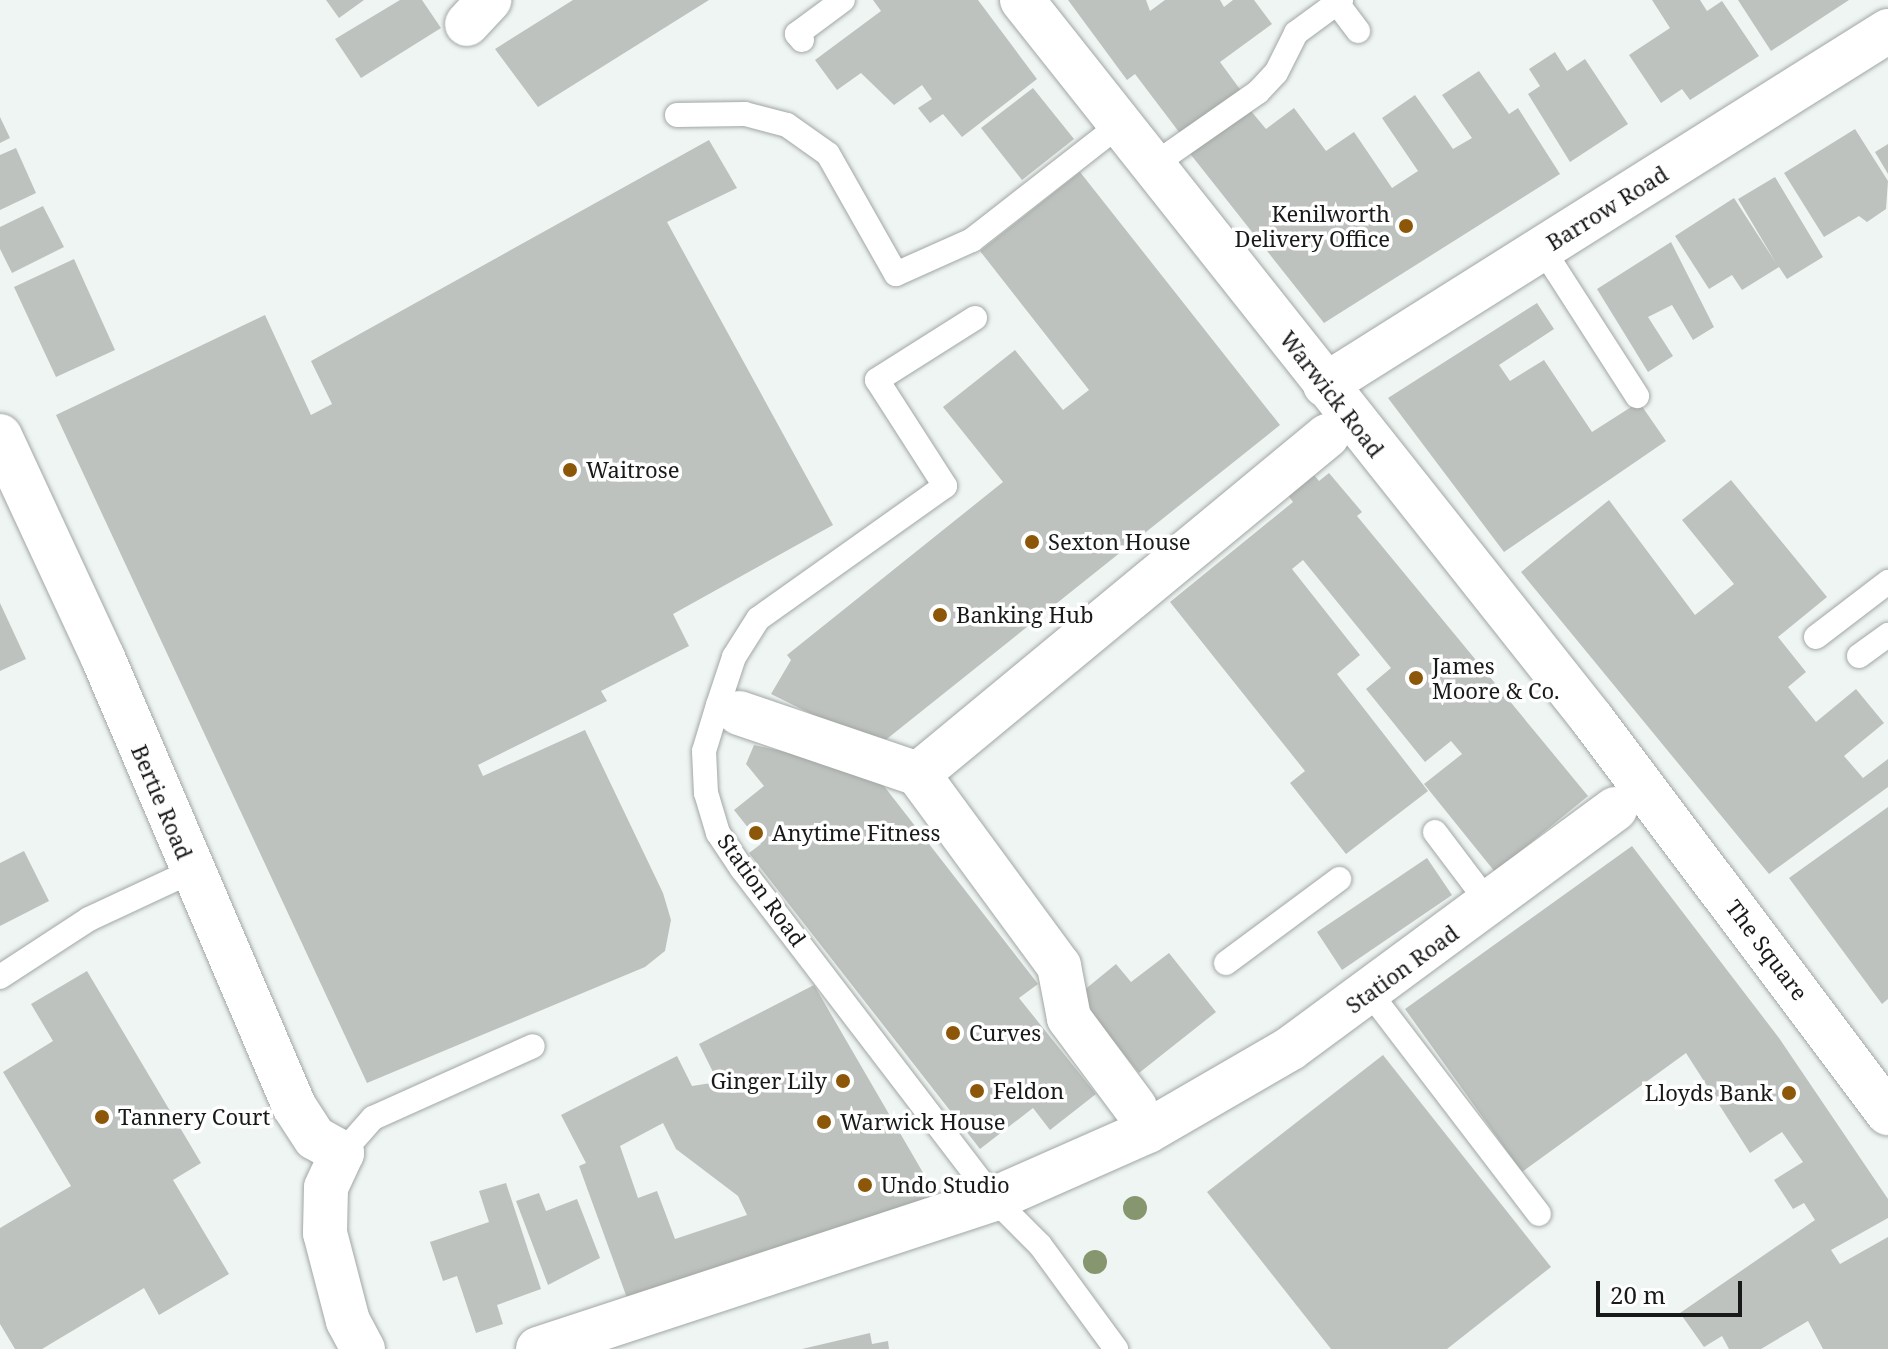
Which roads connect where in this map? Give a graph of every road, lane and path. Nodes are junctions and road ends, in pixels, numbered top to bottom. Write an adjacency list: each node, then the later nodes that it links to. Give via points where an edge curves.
1 (843, 0): 6 (lane, via 797,34)
2 (1022, 0): 8 (street, Warwick Road)
3 (1339, 2): 4 (lane); 9 (lane, via 1296,33 1276,73 1258,92)
4 (1358, 31)
5 (1888, 31): 10 (street, Barrow Road)
6 (802, 40)
7 (677, 115): 8 (lane, via 745,114 787,125 828,154 896,274 972,240)
8 (1119, 125): 9 (street, Warwick Road)
9 (1152, 166): 12 (street, Warwick Road)
10 (1542, 248): 12 (street, Barrow Road); 13 (lane)
11 (975, 318): 34 (lane, Station Road, via 877,380 945,486 758,619 734,657 704,751 704,773 711,814 729,850)
12 (1325, 385): 22 (street, Warwick Road)
13 (1637, 396)
14 (0, 436): 24 (street, Bertie Road, via 103,658)
15 (1327, 436): 21 (street)
16 (1888, 582): 18 (lane)
17 (1888, 635): 19 (lane)
18 (1816, 637)
19 (1859, 656)
20 (739, 713): 21 (street)
21 (918, 774): 31 (street, via 1059,966 1069,1018)
22 (1629, 798): 26 (street, Station Road); 32 (street, The Square)
23 (1435, 832): 26 (lane)
24 (192, 871): 28 (lane, via 89,919); 33 (street, Bertie Road, via 294,1106 315,1138)
25 (1339, 879): 27 (lane)
26 (1500, 898): 29 (street, Station Road)
27 (1226, 963)
28 (0, 977)
29 (1370, 993): 34 (street, Station Road, via 1234,1086 1148,1131); 35 (lane)
30 (533, 1046): 33 (lane, via 373,1118)
31 (1135, 1107)
32 (1888, 1113)
33 (342, 1153): 36 (street, via 326,1188 325,1233 348,1321)
34 (994, 1199): 37 (street, Station Road); 38 (lane, via 1040,1245)
35 (1539, 1214)
36 (363, 1349)
37 (538, 1349)
38 (1116, 1349)

